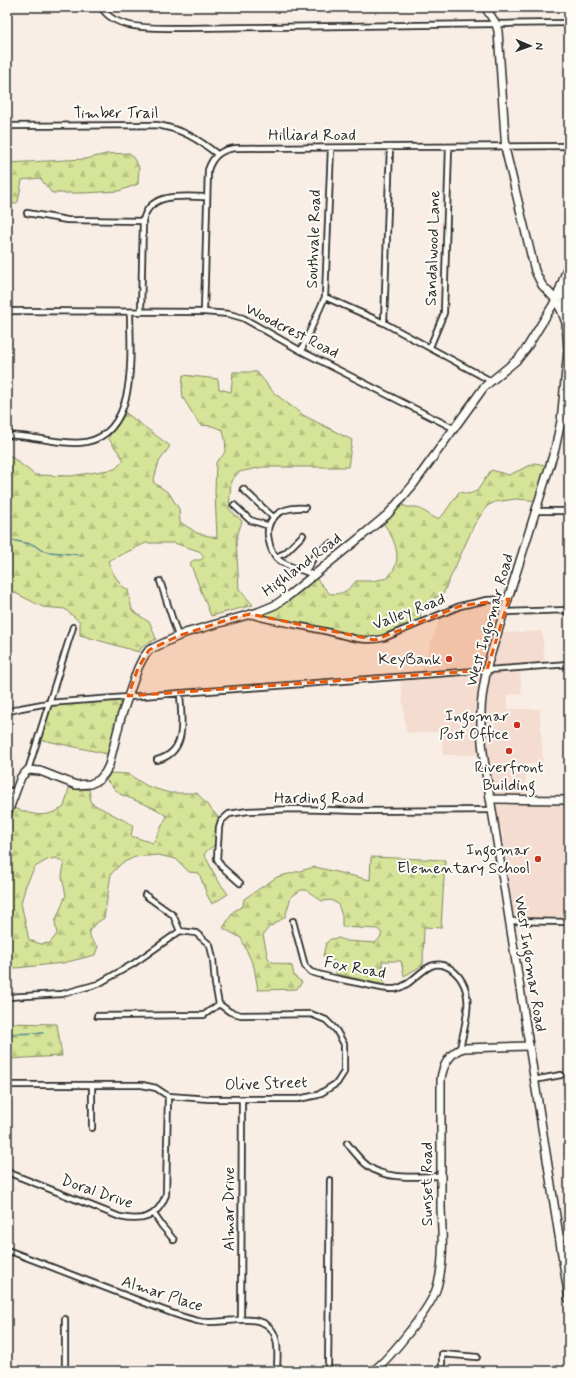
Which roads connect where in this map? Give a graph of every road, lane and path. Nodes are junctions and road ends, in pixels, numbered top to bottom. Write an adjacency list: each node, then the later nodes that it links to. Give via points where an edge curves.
1 (101, 7): 4 (street, via 108,17 124,24 138,26 187,28)
2 (485, 7): 4 (main road)
3 (569, 23): 4 (street)
4 (496, 24): 6 (main road, West Ingomar Road, via 500,41)
5 (7, 126): 11 (street, Timber Trail, via 157,125 188,134)
6 (505, 146): 7 (street, Hilliard Road); 9 (street, Hilliard Road); 18 (main road, West Ingomar Road, via 535,271 542,285)
7 (569, 146)
8 (390, 147): 9 (street, Hilliard Road); 10 (street, Hilliard Road); 23 (street)
9 (449, 147): 25 (street, Sandalwood Lane, via 444,313)
10 (331, 148): 11 (street, Hilliard Road, via 237,148); 17 (street, Southvale Road)
11 (217, 154): 12 (street, via 208,170)
12 (207, 197): 14 (street, via 162,199 149,208); 22 (street)
13 (27, 213): 14 (street, via 66,220)
14 (143, 221): 21 (street)
15 (569, 263): 16 (main road)
16 (565, 274): 18 (main road); 24 (main road, via 563,293)
17 (325, 297): 23 (street); 26 (street, Southvale Road)
18 (556, 300): 24 (main road, West Ingomar Road); 27 (main road, Highland Road, via 518,359)
19 (7, 311): 20 (street, Woodcrest Road)
20 (130, 312): 21 (street, Woodcrest Road); 30 (street, via 130,367 127,393 118,419 109,431 96,439 69,443)
21 (141, 312): 22 (street, Woodcrest Road)
22 (204, 312): 26 (street, Woodcrest Road, via 225,313 243,318)
23 (384, 323): 25 (street)
24 (567, 323): 28 (main road, West Ingomar Road)
25 (430, 347): 27 (street)
26 (301, 350): 29 (street, Woodcrest Road)
27 (491, 380): 29 (main road, Highland Road)
28 (565, 421): 34 (main road, West Ingomar Road)
29 (455, 429): 42 (main road, Highland Road, via 388,514)
30 (7, 435)
31 (243, 489): 36 (street)
32 (234, 505): 37 (street, via 250,520)
33 (305, 508): 36 (street, via 288,509)
34 (537, 511): 35 (street); 44 (main road, West Ingomar Road)
35 (569, 511)
36 (274, 518): 37 (street)
37 (269, 526): 40 (street, via 269,544)
38 (303, 535): 40 (street)
39 (330, 544): 41 (street, via 316,552)
40 (276, 557): 41 (street, via 287,565)
41 (306, 571): 42 (street)
42 (313, 576): 47 (main road, Highland Road, via 275,605)
43 (160, 581): 49 (street)
44 (509, 599): 46 (main road, West Ingomar Road); 47 (street, Valley Road, via 460,606 384,638 370,641 271,621)
45 (569, 610): 46 (street)
46 (505, 612): 51 (main road, West Ingomar Road)
47 (250, 614): 49 (main road, Highland Road)
48 (73, 627): 54 (street)
49 (178, 636): 53 (main road, Highland Road, via 145,654)
50 (569, 664): 51 (street)
51 (487, 670): 52 (street); 60 (main road, West Ingomar Road, via 481,718)
52 (180, 693): 53 (street); 56 (street, via 179,743 173,753)
53 (128, 696): 54 (street); 57 (main road, Highland Road, via 118,724 109,765 99,780 81,785 40,771)
54 (48, 703): 55 (street); 57 (street)
55 (7, 712)
56 (157, 760)
57 (28, 770): 59 (main road, via 21,777)
58 (7, 790): 59 (street)
59 (15, 792): 63 (main road)
60 (490, 799): 61 (main road); 62 (main road, West Ingomar Road)
61 (569, 800)
62 (492, 810): 64 (street, Harding Road, via 294,809 229,814 221,821 219,827 217,858 222,867); 66 (main road, West Ingomar Road)
63 (7, 815)
64 (240, 883)
65 (145, 895): 69 (street, via 174,915)
66 (509, 921): 68 (street); 73 (main road, West Ingomar Road)
67 (293, 922): 74 (street, Fox Road, via 305,966 315,974 396,989 431,966 441,965 451,970 462,981 468,1003)
68 (569, 922)
69 (180, 931): 70 (street, via 133,964 98,984 62,994); 71 (street, via 196,933 210,945)
70 (7, 997)
71 (219, 1004): 72 (street, via 204,1015); 80 (street, Olive Street, via 230,1012 241,1015 312,1014 326,1020 344,1044 344,1072 337,1083 318,1095 298,1099)
72 (97, 1016)
73 (529, 1046): 74 (main road); 76 (main road, West Ingomar Road)
74 (460, 1049): 84 (main road, Sunset Road, via 448,1060 441,1074)
75 (561, 1075): 76 (street)
76 (534, 1080): 89 (main road, West Ingomar Road)
77 (7, 1085): 78 (street, Olive Street)
78 (92, 1085): 79 (street, Olive Street, via 142,1085 156,1088); 81 (street)
79 (168, 1096): 80 (street, Olive Street); 86 (street, Doral Drive, via 166,1195 162,1206)
80 (242, 1098): 92 (street, Almar Drive)
81 (92, 1128)
82 (347, 1143): 84 (street, via 363,1163 377,1172 396,1176)
83 (7, 1172): 86 (street, Doral Drive, via 130,1220)
84 (441, 1176): 97 (main road, Sunset Road, via 441,1264 436,1292 424,1312)
85 (330, 1180): 96 (street)
86 (154, 1214): 87 (street)
87 (174, 1240)
88 (7, 1250): 92 (street, Almar Place, via 103,1288 200,1322)
89 (566, 1258): 90 (main road, West Ingomar Road)
90 (569, 1299)
91 (65, 1319): 94 (street)
92 (241, 1320): 95 (street, Almar Place, via 267,1325 273,1332 277,1342)
93 (477, 1357): 98 (street, via 442,1354)
94 (65, 1371)
95 (277, 1371)
96 (328, 1371)
97 (373, 1371)
98 (442, 1371)

